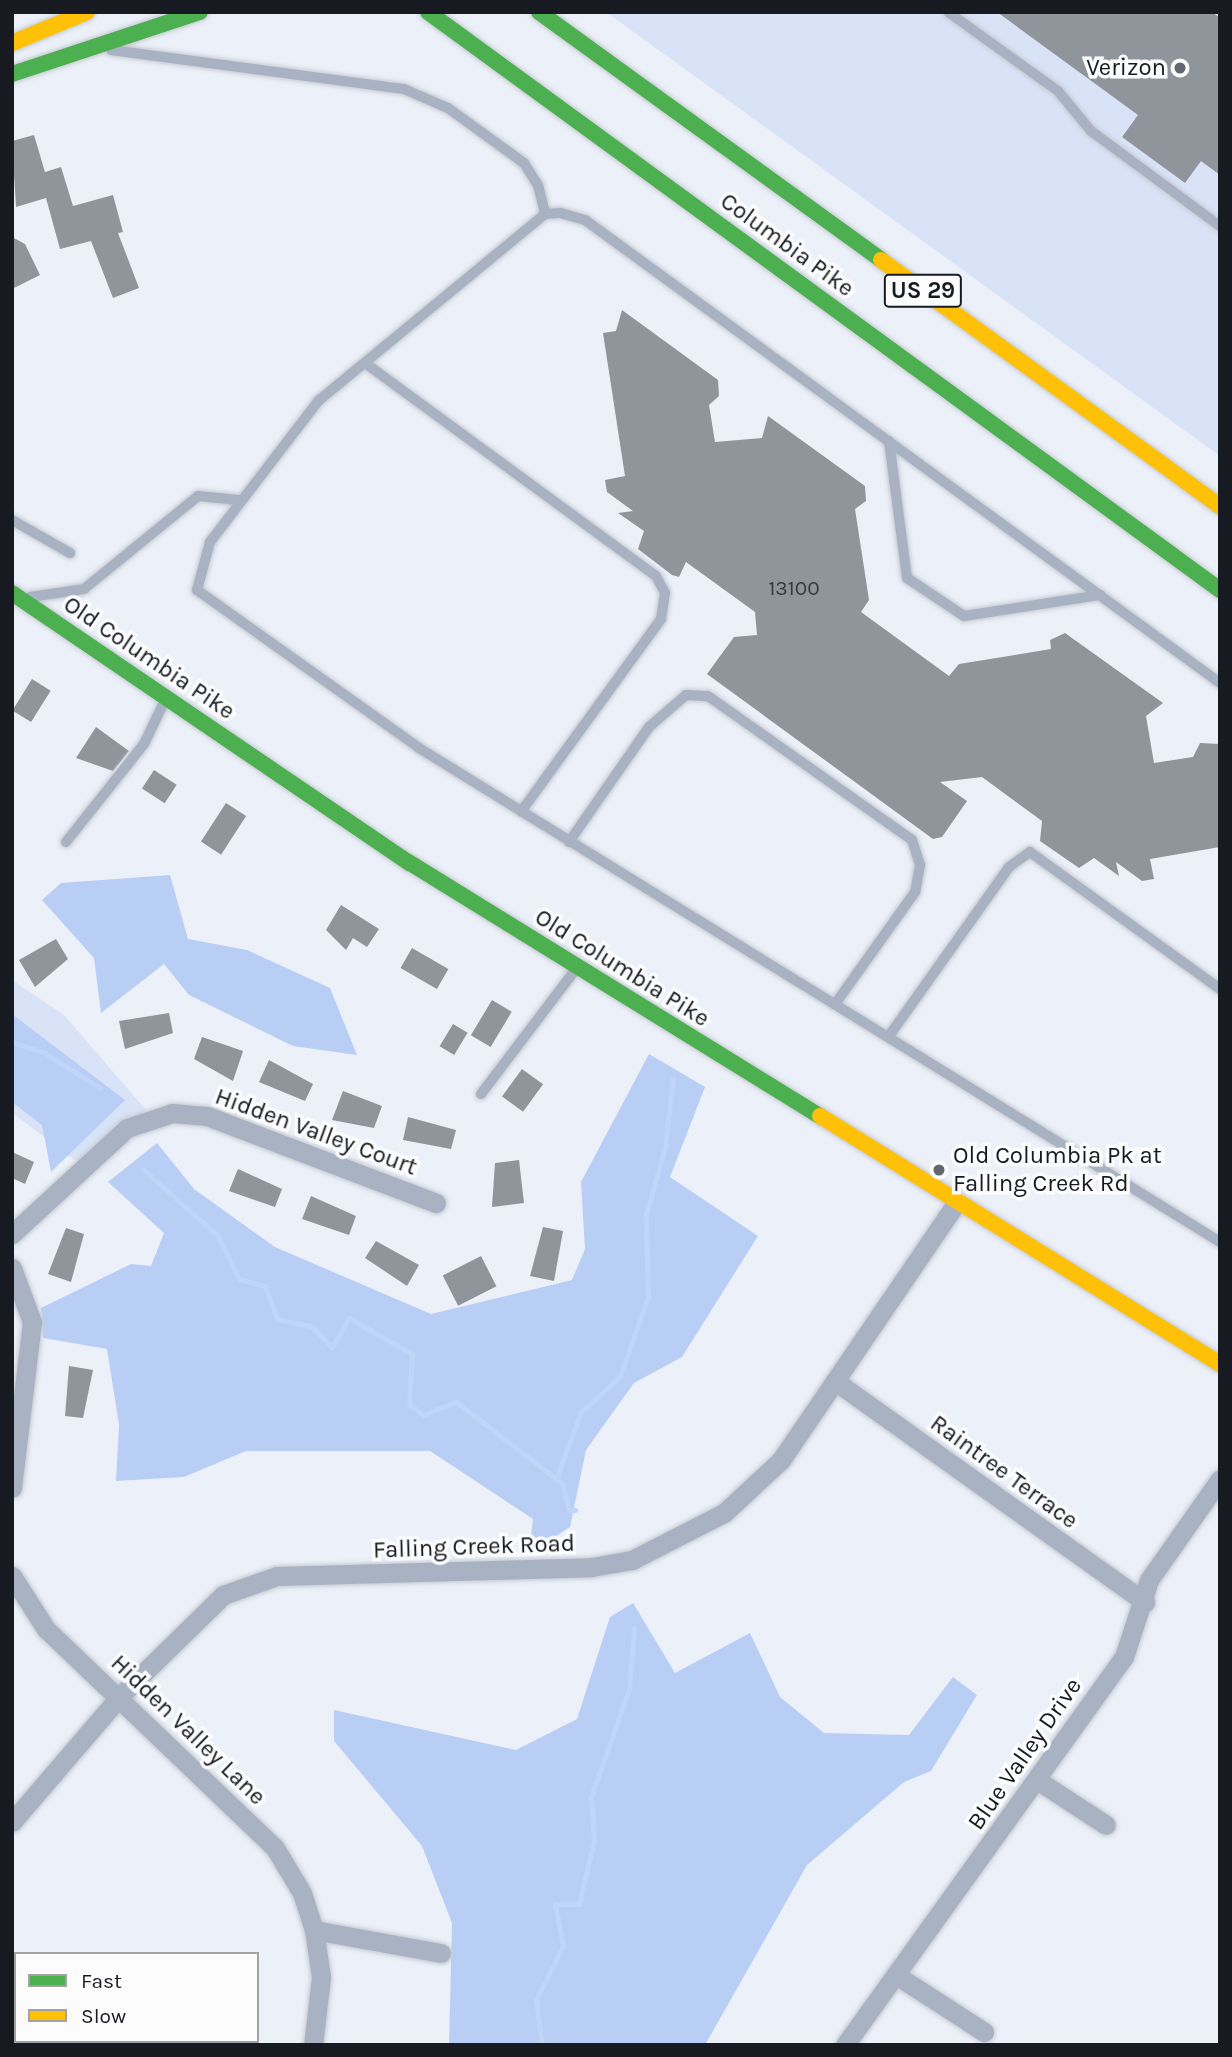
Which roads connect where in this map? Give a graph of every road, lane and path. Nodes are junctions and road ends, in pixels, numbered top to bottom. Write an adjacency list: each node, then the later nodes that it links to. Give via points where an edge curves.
1 (87, 12): 6 (main road)
2 (200, 12): 7 (main road)
3 (428, 12): 17 (main road, Columbia Pike / US 29)
4 (948, 12): 10 (lane, via 1058,91 1091,131)
5 (542, 14): 14 (main road, Columbia Pike / US 29)
6 (12, 43)
7 (98, 48): 8 (main road); 9 (lane, via 404,89 448,108 524,163 538,185)
8 (12, 74)
9 (545, 214): 11 (lane); 12 (lane, via 585,220)
10 (1220, 226)
11 (365, 363): 13 (lane, via 319,400); 22 (lane, via 656,576 665,593 661,619)
12 (889, 441): 19 (lane); 19 (lane, via 907,578 964,616)
13 (239, 500): 18 (lane, via 198,496 84,589); 22 (lane, via 210,541 197,590 412,743)
14 (1220, 506)
15 (12, 520): 16 (lane)
16 (70, 553)
17 (1220, 590)
18 (15, 595): 21 (main road, Old Columbia Pike)
19 (1100, 595): 20 (lane)
20 (1220, 682)
21 (166, 697): 23 (lane, via 145,744); 25 (main road, Old Columbia Pike)
22 (521, 812): 24 (lane)
23 (66, 842)
24 (569, 842): 27 (lane); 27 (lane, via 649,727 686,695 708,696 912,840 920,865 915,892)
25 (577, 968): 29 (lane); 31 (main road, Old Columbia Pike)
26 (1220, 989): 28 (lane, via 1030,852 1009,867)
27 (835, 1004): 28 (lane)
28 (889, 1036): 33 (lane)
29 (481, 1094)
30 (436, 1203): 32 (street, Hidden Valley Court, via 207,1116 172,1113 127,1128)
31 (956, 1203): 35 (main road, Old Columbia Pike); 36 (street, Falling Creek Road)
32 (12, 1234)
33 (1220, 1242)
34 (12, 1268): 38 (street, via 32,1322)
35 (1220, 1364)
36 (835, 1381): 40 (street, Raintree Terrace); 41 (street, Falling Creek Road, via 781,1460 724,1513 669,1545 632,1560 541,1573 277,1576 223,1595)
37 (1220, 1479): 40 (street, Blue Valley Drive, via 1149,1580)
38 (12, 1488)
39 (12, 1576): 41 (street, Hidden Valley Lane, via 46,1629)
40 (1145, 1602): 42 (street, Blue Valley Drive, via 1124,1657)
41 (119, 1697): 43 (street, Falling Creek Road); 45 (street, Hidden Valley Lane, via 275,1848 302,1893)
42 (1037, 1780): 44 (street); 47 (street, Blue Valley Drive)
43 (12, 1822)
44 (1106, 1825)
45 (314, 1930): 46 (street); 49 (street, Hidden Valley Lane, via 321,1976)
46 (441, 1954)
47 (896, 1975): 48 (street); 50 (street, Blue Valley Drive)
48 (984, 2032)
49 (313, 2045)
50 (845, 2045)

